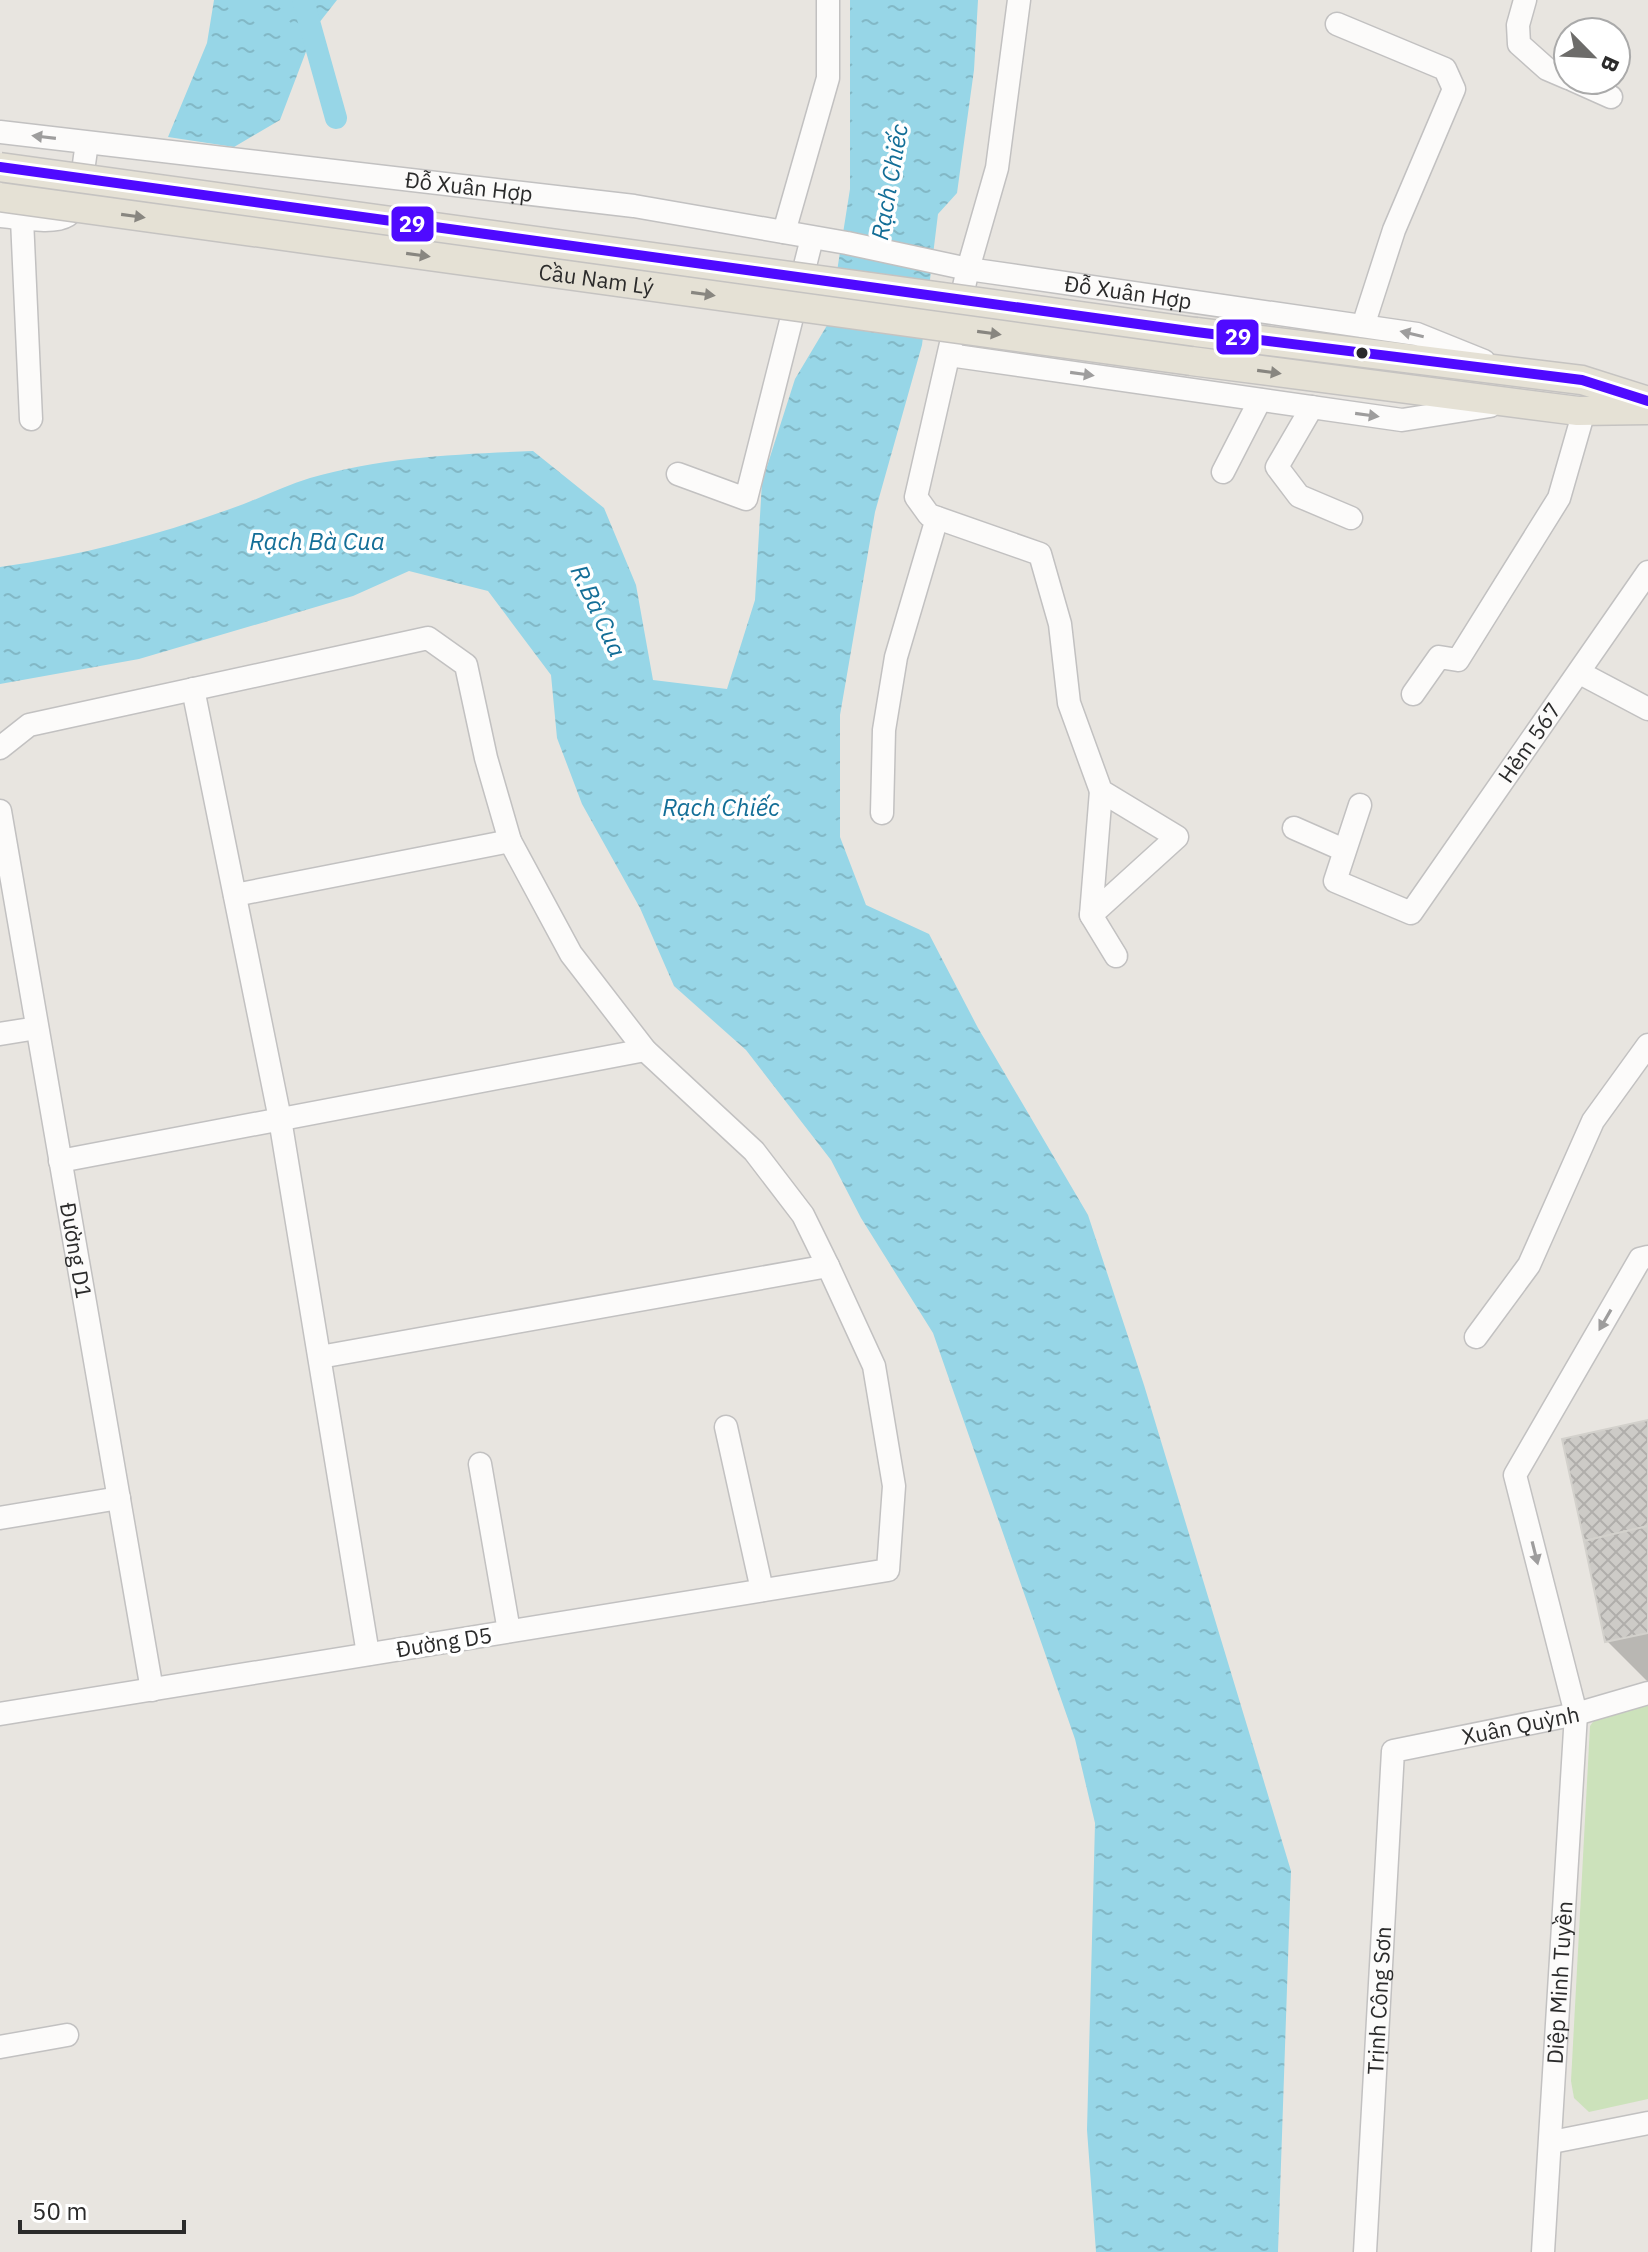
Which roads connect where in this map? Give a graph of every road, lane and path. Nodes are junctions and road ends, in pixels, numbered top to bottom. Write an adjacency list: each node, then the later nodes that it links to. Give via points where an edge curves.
1 (828, 0): 11 (street, via 828,78)
2 (1019, 0): 13 (street, via 997,168)
3 (1525, 0): 5 (street, via 1519,44)
4 (1337, 24): 14 (street, via 1445,69 1454,89 1394,230)
5 (1552, 71)
6 (0, 132): 7 (street, Đỗ Xuân Hợp, one-way to 6)
7 (87, 143): 10 (street, via 78,207 69,218 52,222); 11 (street, Đỗ Xuân Hợp, via 634,206)
8 (0, 167): 15 (main road, Cầu Nam Lý, bridge)
9 (0, 197): 20 (main road, Cầu Nam Lý, one-way to 20, bridge)
10 (11, 217): 24 (street)
11 (784, 232): 12 (street, Đỗ Xuân Hợp)
12 (812, 238): 13 (street, Đỗ Xuân Hợp); 26 (street, via 746,499)
13 (968, 269): 14 (street, Đỗ Xuân Hợp); 16 (street)
14 (1363, 326): 17 (street, Đỗ Xuân Hợp, one-way to 14, via 1417,334)
15 (1196, 332): 17 (main road, Đỗ Xuân Hợp)
16 (949, 355): 18 (street, one-way to 18); 27 (street, via 916,497 921,508)
17 (1511, 372): 19 (main road, Đỗ Xuân Hợp, via 1582,380)
18 (1260, 400): 21 (street); 25 (street)
19 (1648, 401)
20 (1508, 403): 21 (street, one-way to 20, via 1402,420); 23 (main road)
21 (1312, 407): 28 (street, via 1277,467 1299,496)
22 (1648, 410): 23 (main road)
23 (1584, 411): 32 (street, via 1564,488 1548,518 1458,660 1439,657)
24 (31, 419)
25 (1223, 472)
26 (678, 474)
27 (937, 518): 35 (street, via 1040,554 1060,624 1069,703); 38 (street, via 896,657 884,730)
28 (1351, 518)
29 (1648, 572): 30 (street, Hẻm 567)
30 (1580, 673): 33 (street); 41 (street, Hẻm 567, via 1411,913 1335,881)
31 (193, 689): 34 (street, via 29,725); 40 (street, via 428,638 466,665); 42 (street)
32 (1413, 694)
33 (1648, 709)
34 (0, 748)
35 (1101, 791): 43 (street); 43 (street, via 1177,837)
36 (1360, 805): 41 (street)
37 (0, 811): 45 (street, Đường D1)
38 (882, 813)
39 (1294, 828): 41 (street)
40 (510, 841): 42 (street); 48 (street, via 571,954)
41 (1344, 850)
42 (235, 895): 49 (street)
43 (1091, 915): 44 (street)
44 (1116, 956)
45 (37, 1028): 46 (street); 50 (street, Đường D1)
46 (0, 1034)
47 (1648, 1045): 53 (street, via 1593,1121 1529,1265)
48 (645, 1050): 49 (street); 52 (street, via 754,1151 803,1215)
49 (280, 1119): 50 (street); 54 (street)
50 (60, 1161): 57 (street, Đường D1)
51 (1648, 1257): 65 (street, Diệp Minh Tuyền, one-way to 65, via 1640,1259 1515,1475)
52 (828, 1266): 54 (street); 59 (street, Đường D5, via 874,1366 894,1486 888,1570)
53 (1476, 1337)
54 (320, 1357): 61 (street)
55 (726, 1427): 59 (street)
56 (480, 1464): 60 (street)
57 (119, 1498): 58 (street); 62 (street, Đường D1)
58 (0, 1518)
59 (762, 1590): 60 (street, Đường D5)
60 (509, 1631): 61 (street, Đường D5)
61 (368, 1654): 62 (street, Đường D5)
62 (152, 1690): 64 (street, Đường D5)
63 (1648, 1693): 65 (street, Xuân Quỳnh)
64 (0, 1714)
65 (1576, 1714): 66 (street, Xuân Quỳnh); 70 (street, Diệp Minh Tuyền)
66 (1393, 1751): 71 (street, Trịnh Công Sơn)
67 (67, 2035): 68 (street)
68 (0, 2047)
69 (1648, 2123): 70 (street)
70 (1552, 2142): 72 (street, Diệp Minh Tuyền)
71 (1365, 2252)
72 (1543, 2252)

